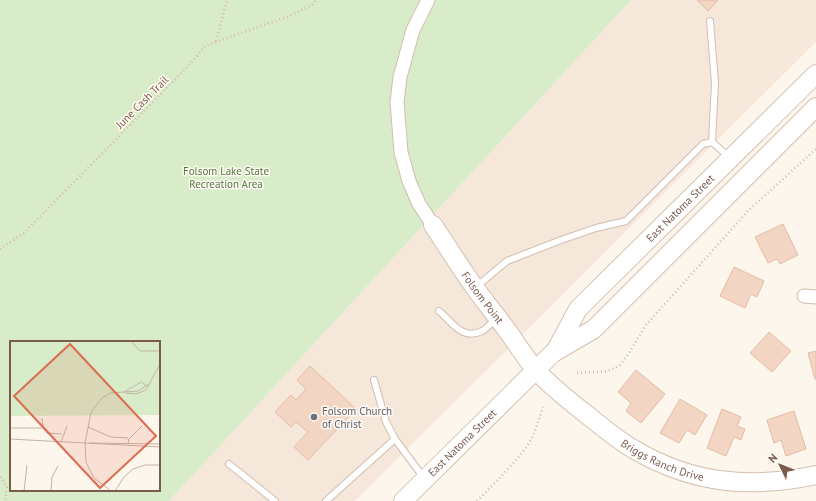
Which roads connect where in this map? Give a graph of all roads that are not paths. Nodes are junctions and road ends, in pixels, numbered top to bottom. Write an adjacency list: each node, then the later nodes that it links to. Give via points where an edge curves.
1 (428, 0): 7 (street, via 411,36 400,77 397,102 401,152 409,181)
2 (710, 21): 5 (lane, via 715,83)
3 (816, 74): 6 (main road, East Natoma Street)
4 (816, 107): 11 (main road, East Natoma Street, via 594,329)
5 (712, 142): 6 (lane); 8 (lane, via 704,144 626,221 568,237 507,261)
6 (730, 159): 11 (main road, East Natoma Street, via 578,309)
7 (433, 225): 8 (main road, Folsom Point)
8 (475, 288): 10 (main road, Folsom Point)
9 (439, 311): 10 (lane, via 458,331 469,334 482,331)
10 (497, 317): 12 (main road, Folsom Point)
11 (556, 350): 12 (main road, East Natoma Street)
12 (535, 370): 16 (main road, Briggs Ranch Drive, via 613,436 634,450 668,466 715,480 740,482 765,483); 17 (main road, East Natoma Street)
13 (374, 380): 14 (lane, via 386,422)
14 (395, 440): 17 (lane); 19 (lane)
15 (229, 464): 18 (lane)
16 (816, 475)
17 (425, 480): 20 (main road, East Natoma Street)
18 (275, 501)
19 (326, 501)
20 (402, 501)

